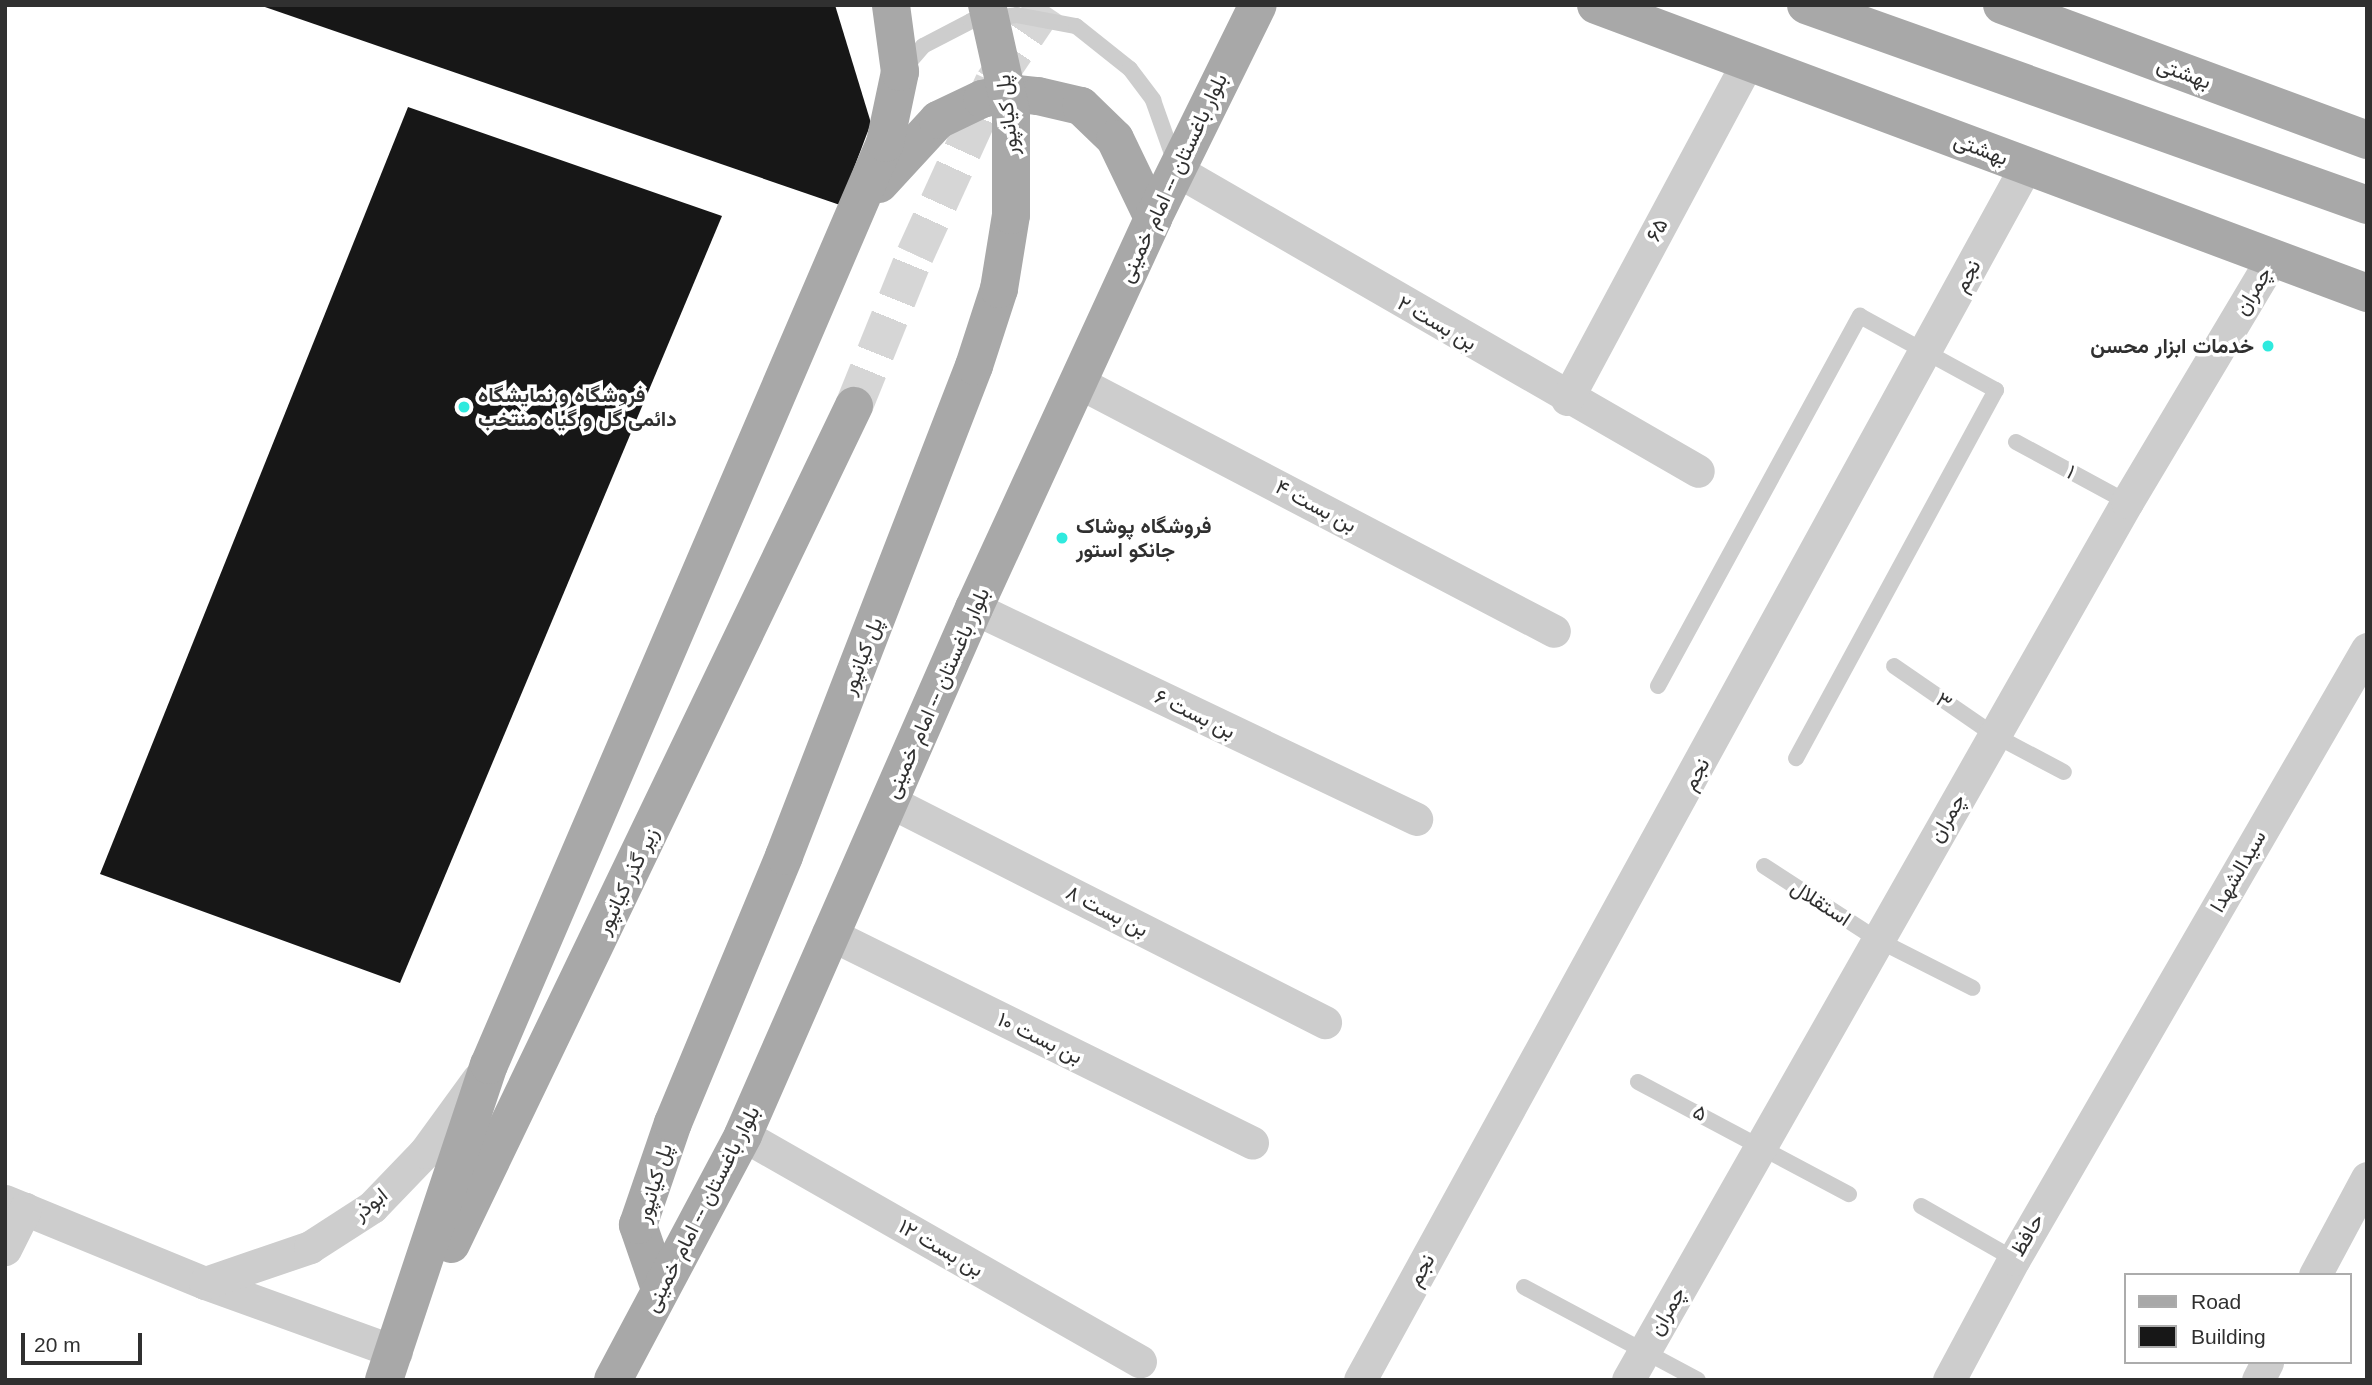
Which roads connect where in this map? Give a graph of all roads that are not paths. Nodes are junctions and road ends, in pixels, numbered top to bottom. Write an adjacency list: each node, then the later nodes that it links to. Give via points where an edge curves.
1 (891, 5): 8 (main road)
2 (987, 5): 54 (main road, پل کیانپور, via 1011,123 1011,215 999,289 974,366 673,1124 638,1225)
3 (1258, 5): 11 (main road, بلوار باغستان -- امام خمینی)
4 (1596, 5): 7 (main road, بهشتى)
5 (1806, 5): 12 (main road)
6 (2001, 5): 9 (main road, بهشتی)
7 (1748, 61): 10 (main road, بهشتى); 19 (street, ۶۵)
8 (900, 72): 11 (lane, via 923,46 971,20 1017,15 1076,26 1130,69 1153,100); 13 (main road, via 885,143)
9 (2367, 140)
10 (2026, 166): 15 (main road, بهشتى); 17 (street, نجم)
11 (1178, 172): 14 (main road, بلوار باغستان -- امام خمینی); 19 (street, بن بست ۲)
12 (2367, 205)
13 (854, 216): 14 (main road, via 904,153 938,120 982,99 1009,93 1081,106 1115,139); 39 (main road)
14 (1153, 218): 18 (main road, بلوار باغستان -- امام خمینی)
15 (2272, 259): 16 (main road, بهشتى); 23 (street, چمران)
16 (2367, 293)
17 (1926, 352): 28 (lane, via 1860,316); 30 (lane, via 1996,390); 60 (street, نجم)
18 (1078, 382): 24 (main road, بلوار باغستان -- امام خمینی); 25 (street, بن بست ۴)
19 (1567, 399): 22 (street, بن بست ۲)
20 (854, 407): 58 (main road, زیر گذر کیانپور, via 496,1155)
21 (2016, 442): 23 (lane, ۱)
22 (1698, 471)
23 (2127, 502): 29 (street, چمران)
24 (974, 608): 32 (main road, بلوار باغستان -- امام خمینی); 33 (street, بن بست ۶)
25 (1554, 631)
26 (2367, 649): 41 (street, سیدالشهدا)
27 (1894, 666): 29 (lane, ۳)
28 (1658, 686)
29 (1994, 735): 31 (lane, ۳); 36 (street, چمران)
30 (1796, 758)
31 (2064, 772)
32 (889, 801): 35 (main road, بلوار باغستان -- امام خمینی); 38 (street, بن بست ۸)
33 (1416, 819)
34 (1764, 866): 36 (lane, استقلال)
35 (828, 933): 42 (main road, بلوار باغستان -- امام خمینی); 43 (street, بن بست ۱۰)
36 (1878, 940): 37 (lane, استقلال); 44 (street, چمران)
37 (1973, 988)
38 (1325, 1022)
39 (489, 1065): 52 (street, ابوذر, via 425,1152 372,1207 310,1247); 58 (main road)
40 (1638, 1082): 44 (lane, ۵)
41 (2109, 1092): 50 (street, حافظ)
42 (743, 1135): 54 (main road, بلوار باغستان -- امام خمینی); 56 (street, بن بست ۱۲)
43 (1252, 1143)
44 (1762, 1144): 46 (lane, ۵); 55 (street, چمران)
45 (2367, 1178): 51 (street)
46 (1849, 1194)
47 (15, 1205): 49 (street); 52 (street)
48 (1922, 1206): 50 (lane)
49 (5, 1249)
50 (2014, 1259): 63 (street, حافظ)
51 (2316, 1273)
52 (205, 1283): 58 (street)
53 (1524, 1287): 55 (lane)
54 (660, 1289): 59 (main road, بلوار باغستان -- امام خمینی)
55 (1644, 1351): 61 (street, چمران); 62 (lane)
56 (1140, 1361)
57 (2266, 1364): 64 (street)
58 (390, 1366)
59 (614, 1380)
60 (1360, 1380)
61 (1628, 1380)
62 (1698, 1380)
63 (1950, 1380)
64 (2258, 1380)

